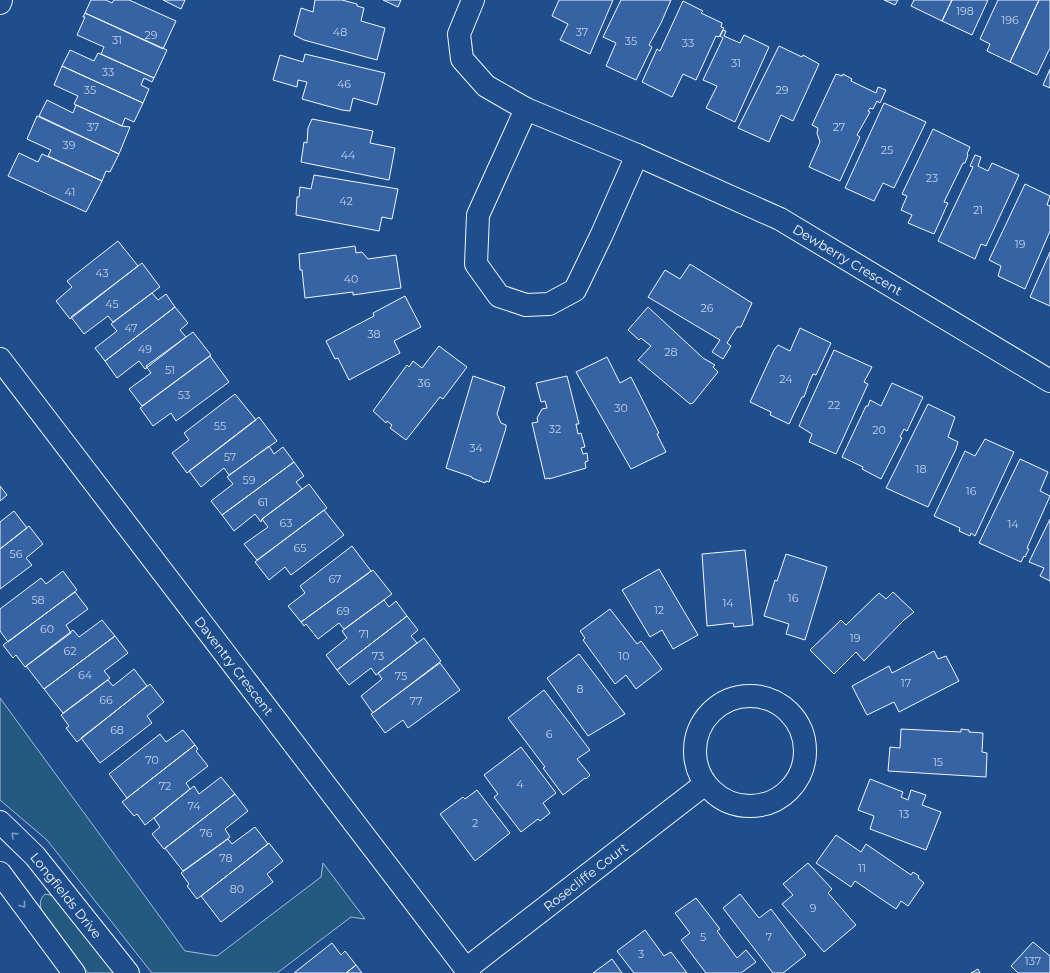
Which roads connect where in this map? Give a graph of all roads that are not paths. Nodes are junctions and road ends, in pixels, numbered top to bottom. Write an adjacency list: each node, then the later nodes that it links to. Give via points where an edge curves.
1 (473, 0): 2 (street, Dewberry Crescent, via 459,34 462,59 486,86)
2 (526, 109): 3 (street, Dewberry Crescent); 3 (street, via 478,215 476,264 499,296 526,305 549,304 575,290)
3 (637, 155): 5 (street, Dewberry Crescent, via 780,219)
4 (0, 359): 9 (street, Daventry Crescent)
5 (1050, 381)
6 (705, 784): 6 (street, via 719,798 737,805 756,807 774,802 790,790 801,774 806,756 804,736 796,719 782,706 767,698 755,696 732,698 717,706 697,734 697,769); 9 (street, Rosecliffe Court)
7 (0, 822): 11 (street, Longfields Drive, one-way to 7, via 35,856)
8 (0, 873): 10 (street, one-way to 10)
9 (468, 971)
10 (74, 973)
11 (128, 973)

